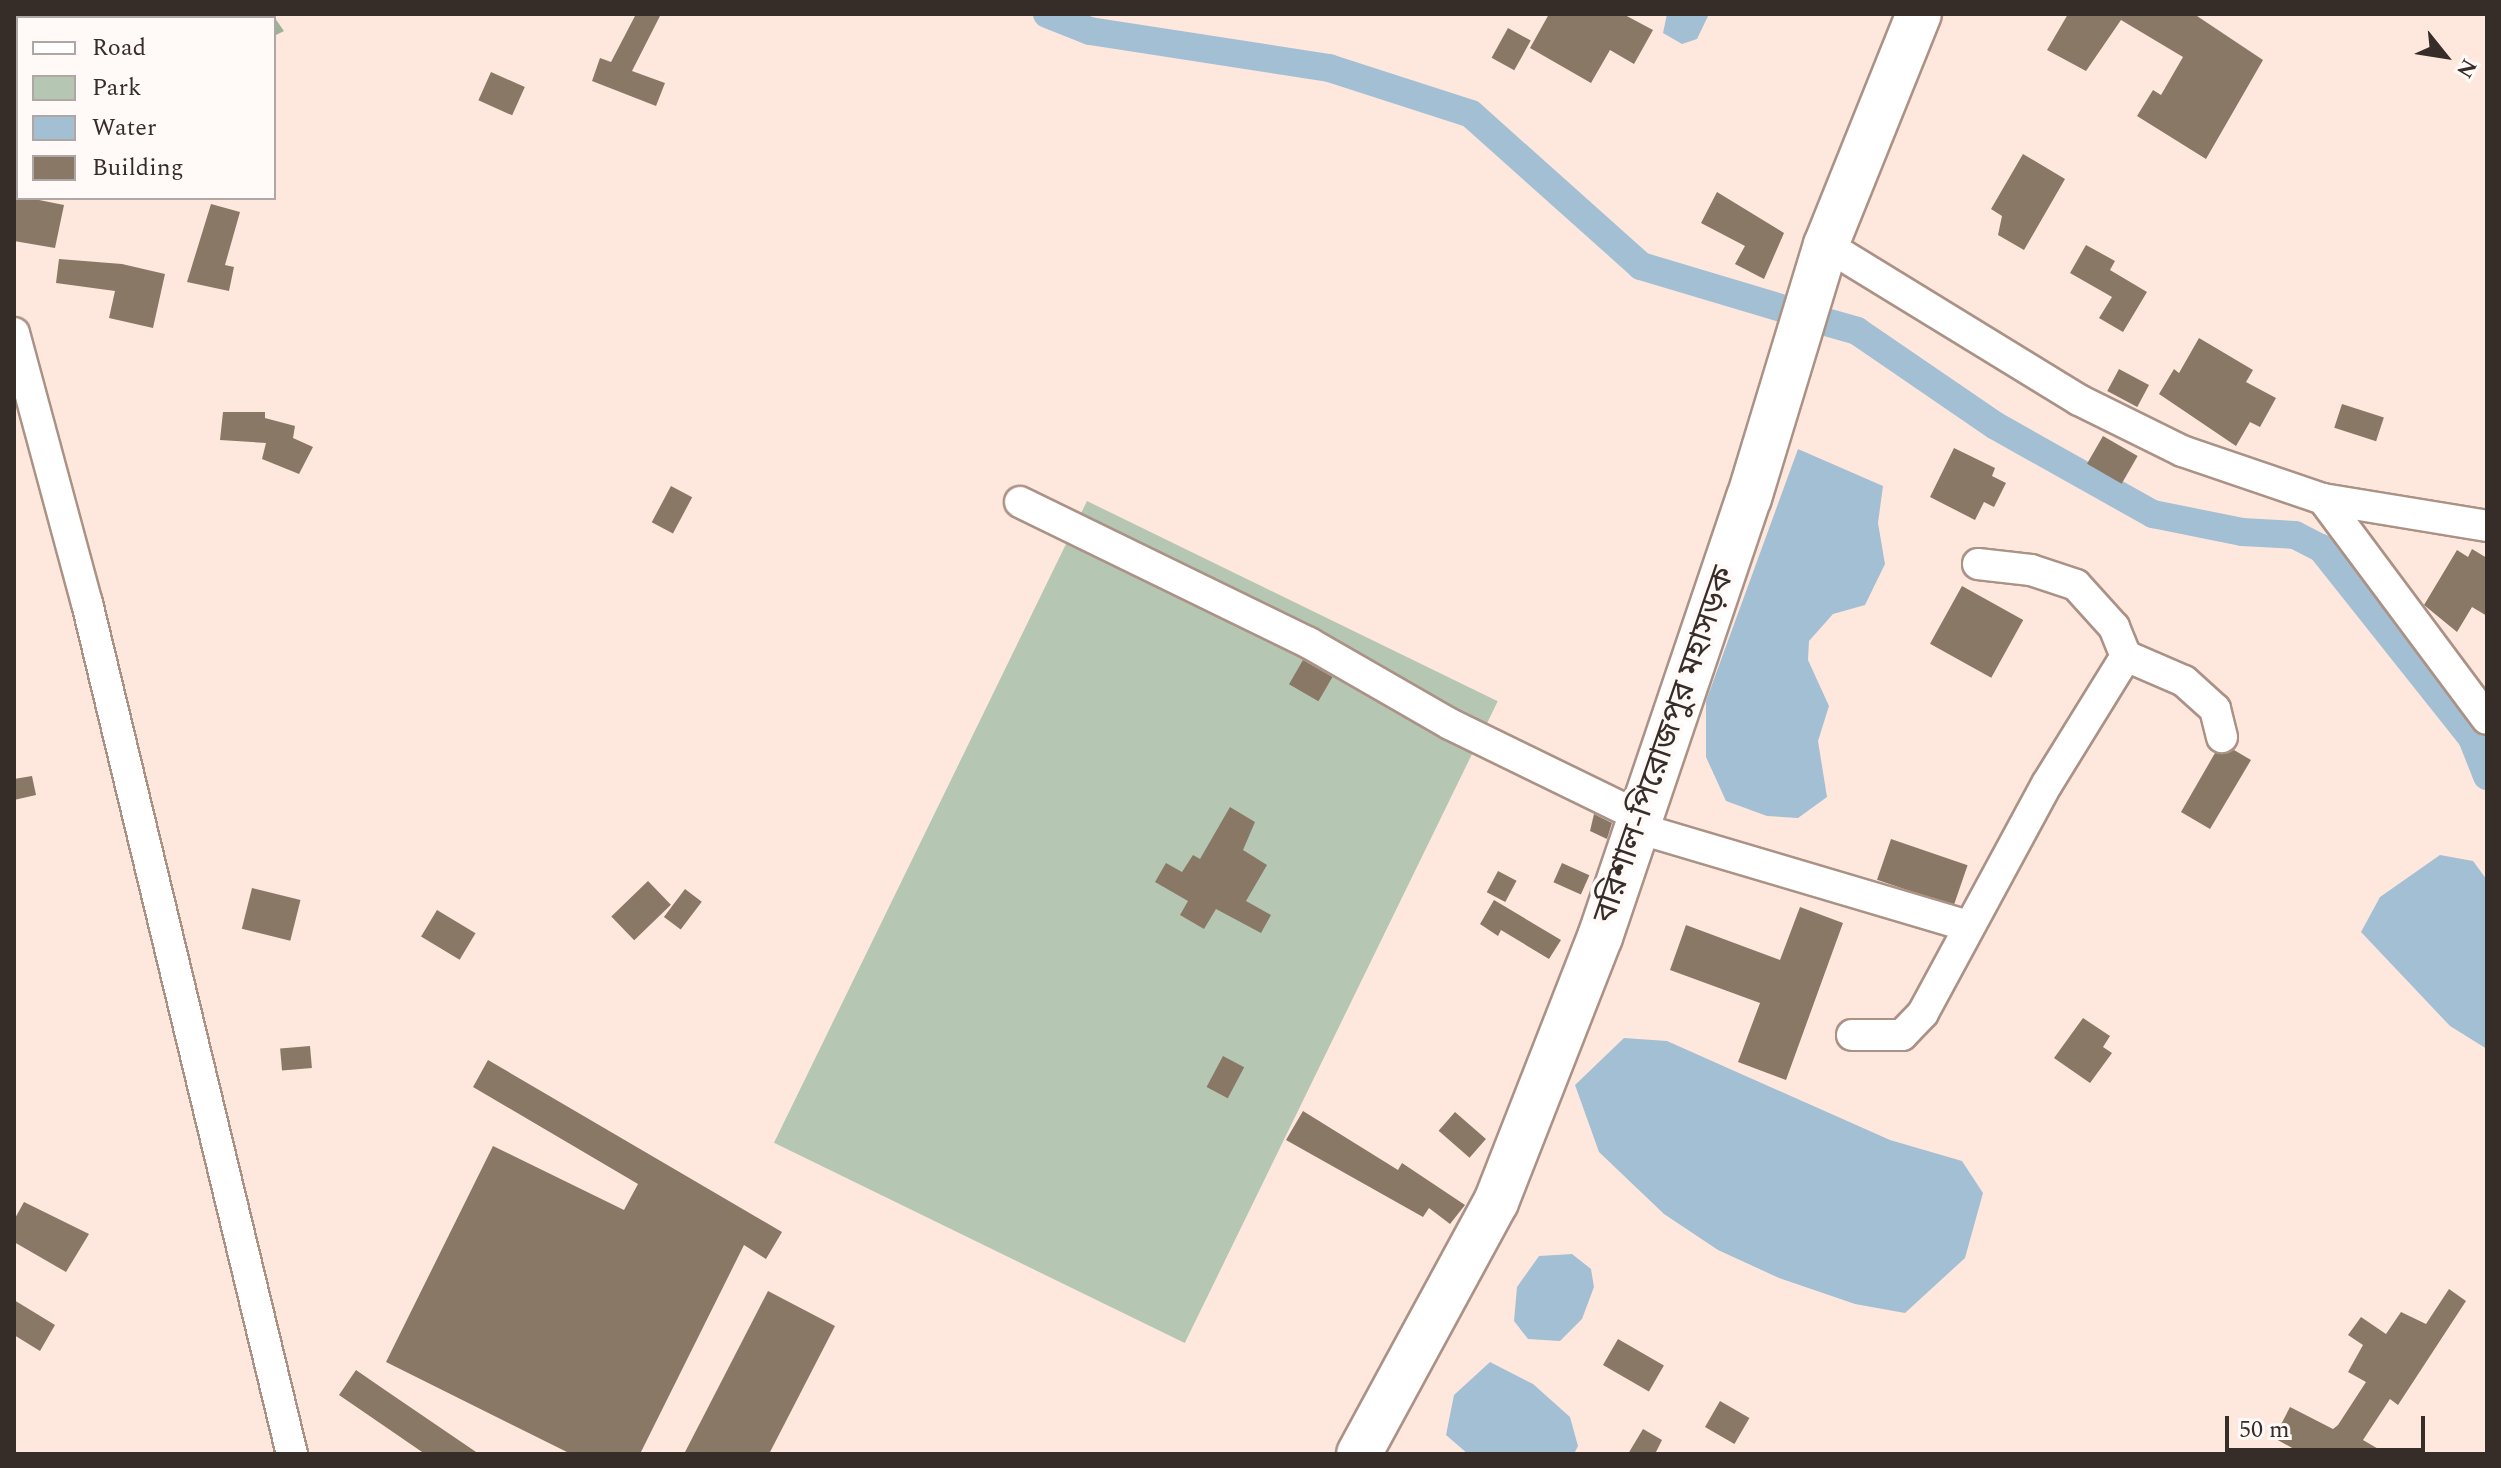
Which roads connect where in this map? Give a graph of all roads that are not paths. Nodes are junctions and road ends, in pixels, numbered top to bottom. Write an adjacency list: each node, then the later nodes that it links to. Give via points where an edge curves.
1 (1919, 14): 2 (highway, বরিশাল-পিরোজপুর মহাসড়ক)
2 (1826, 245): 4 (street, via 2079,400 2182,451); 11 (highway, বরিশাল-পিরোজপুর মহাসড়ক, via 1749,498)
3 (14, 333): 14 (street, via 94,633)
4 (2323, 499): 6 (street); 9 (street)
5 (1020, 502): 11 (street, via 1309,643)
6 (2487, 526)
7 (1978, 564): 8 (street, via 2031,570 2076,585 2114,627)
8 (2126, 656): 10 (street, via 2184,681 2215,709); 12 (street)
9 (2487, 719)
10 (2222, 737)
11 (1639, 822): 12 (street); 15 (highway, বরিশাল-পিরোজপুর মহাসড়ক, via 1496,1202)
12 (1967, 926): 13 (street, via 1923,1013 1902,1035)
13 (1852, 1035)
14 (292, 1454)
15 (1359, 1454)

